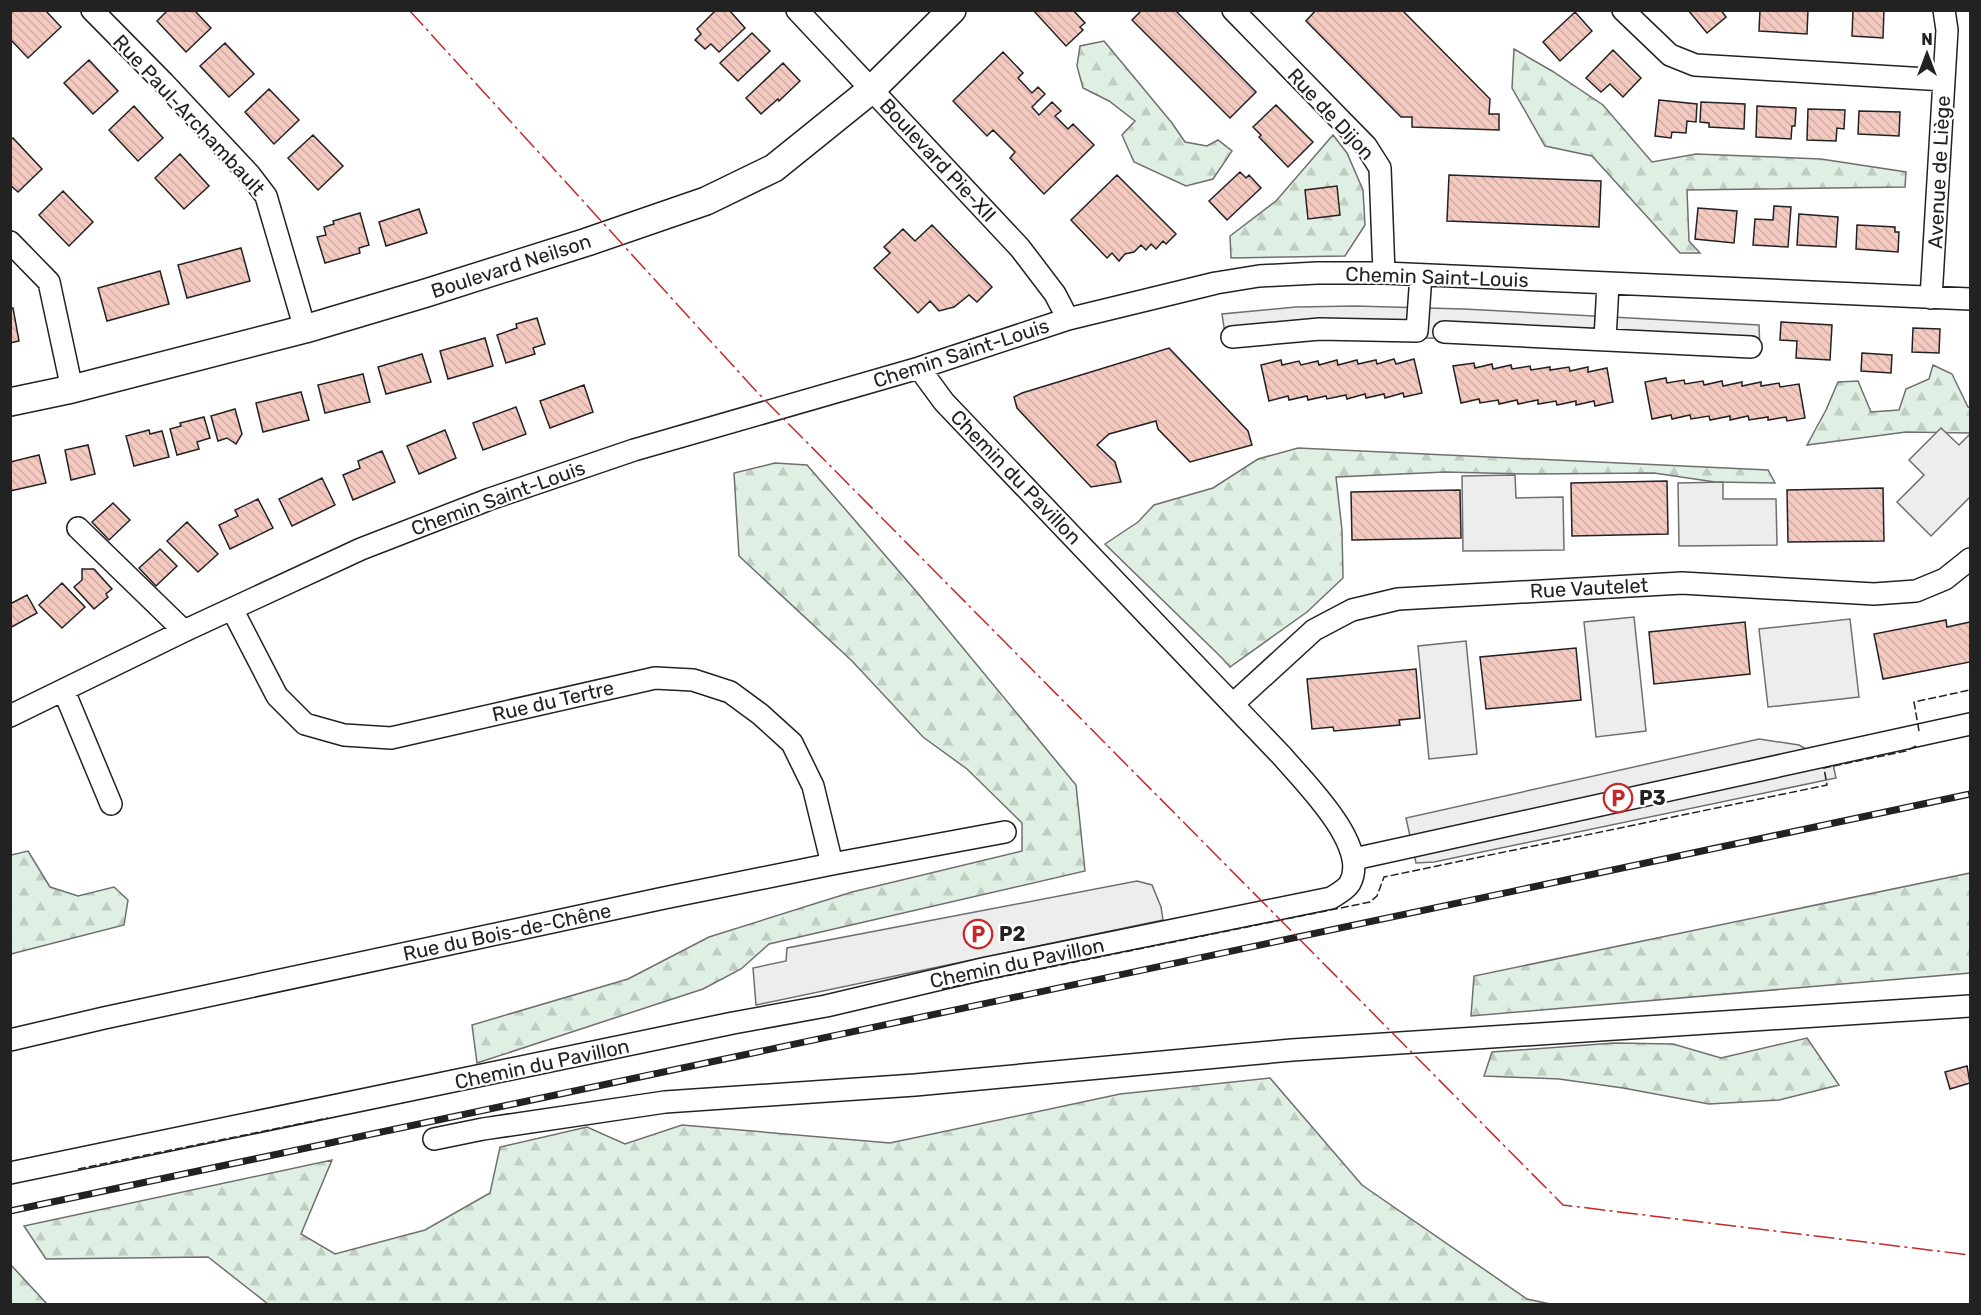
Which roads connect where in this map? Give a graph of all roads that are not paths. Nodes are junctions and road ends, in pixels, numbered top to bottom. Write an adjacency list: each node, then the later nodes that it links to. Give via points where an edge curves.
1 (92, 10): 16 (street, Rue Paul-Archambault, via 266,196)
2 (797, 10): 8 (street, Boulevard Pie-XII)
3 (952, 10): 8 (main road, Boulevard Neilson)
4 (1233, 10): 10 (street, Rue de Dijon, via 1366,146 1376,161 1380,168)
5 (1623, 10): 7 (street, via 1670,55 1695,65)
6 (1944, 10): 7 (street, Avenue de Liège)
7 (1944, 80): 13 (street, Avenue de Liège)
8 (872, 89): 15 (street, Boulevard Pie-XII, via 1020,248 1055,294); 16 (main road, Boulevard Neilson, via 774,168 706,201 544,256)
9 (10, 242): 22 (street, via 49,282)
10 (1384, 273): 11 (street, Chemin Saint-Louis); 15 (street, Chemin Saint-Louis, via 1259,276)
11 (1421, 275): 12 (street, Chemin Saint-Louis); 18 (street, via 1417,331 1320,329)
12 (1608, 284): 13 (street, Chemin Saint-Louis); 19 (street)
13 (1931, 298): 14 (street, Chemin Saint-Louis)
14 (1971, 298)
15 (1068, 319): 21 (street, Chemin Saint-Louis)
16 (305, 329): 22 (main road, Boulevard Neilson)
17 (1444, 332): 19 (street)
18 (1232, 337)
19 (1605, 339): 20 (street)
20 (1751, 347)
21 (919, 368): 26 (street, Chemin Saint-Louis, via 634,450 501,495 361,549); 29 (street, Chemin du Pavillon, via 944,402)
22 (72, 389): 23 (main road, Boulevard Neilson)
23 (10, 402)
24 (78, 528): 27 (street)
25 (1971, 559): 29 (street, Rue Vautelet, via 1945,579 1916,591 1874,594 1682,584 1398,599 1352,610 1314,630)
26 (231, 609): 27 (street, Chemin Saint-Louis); 35 (street, Rue du Tertre, via 277,696 305,724 344,735 391,738 655,678 693,680 730,692 792,743 813,786)
27 (184, 631): 28 (street, Chemin Saint-Louis)
28 (64, 690): 30 (street, Chemin Saint-Louis); 32 (street)
29 (1233, 704): 34 (street, Chemin du Pavillon, via 1338,825)
30 (10, 716)
31 (1971, 724): 34 (street)
32 (111, 804)
33 (1005, 832): 35 (street, Rue du Bois-de-Chêne)
34 (1354, 859): 39 (street, Chemin du Pavillon, via 1354,874 1348,886 1331,898)
35 (832, 864): 37 (street, Rue du Bois-de-Chêne)
36 (1971, 1006): 38 (street, via 1292,1050 915,1085 665,1102)
37 (10, 1040)
38 (434, 1139)
39 (10, 1173)

